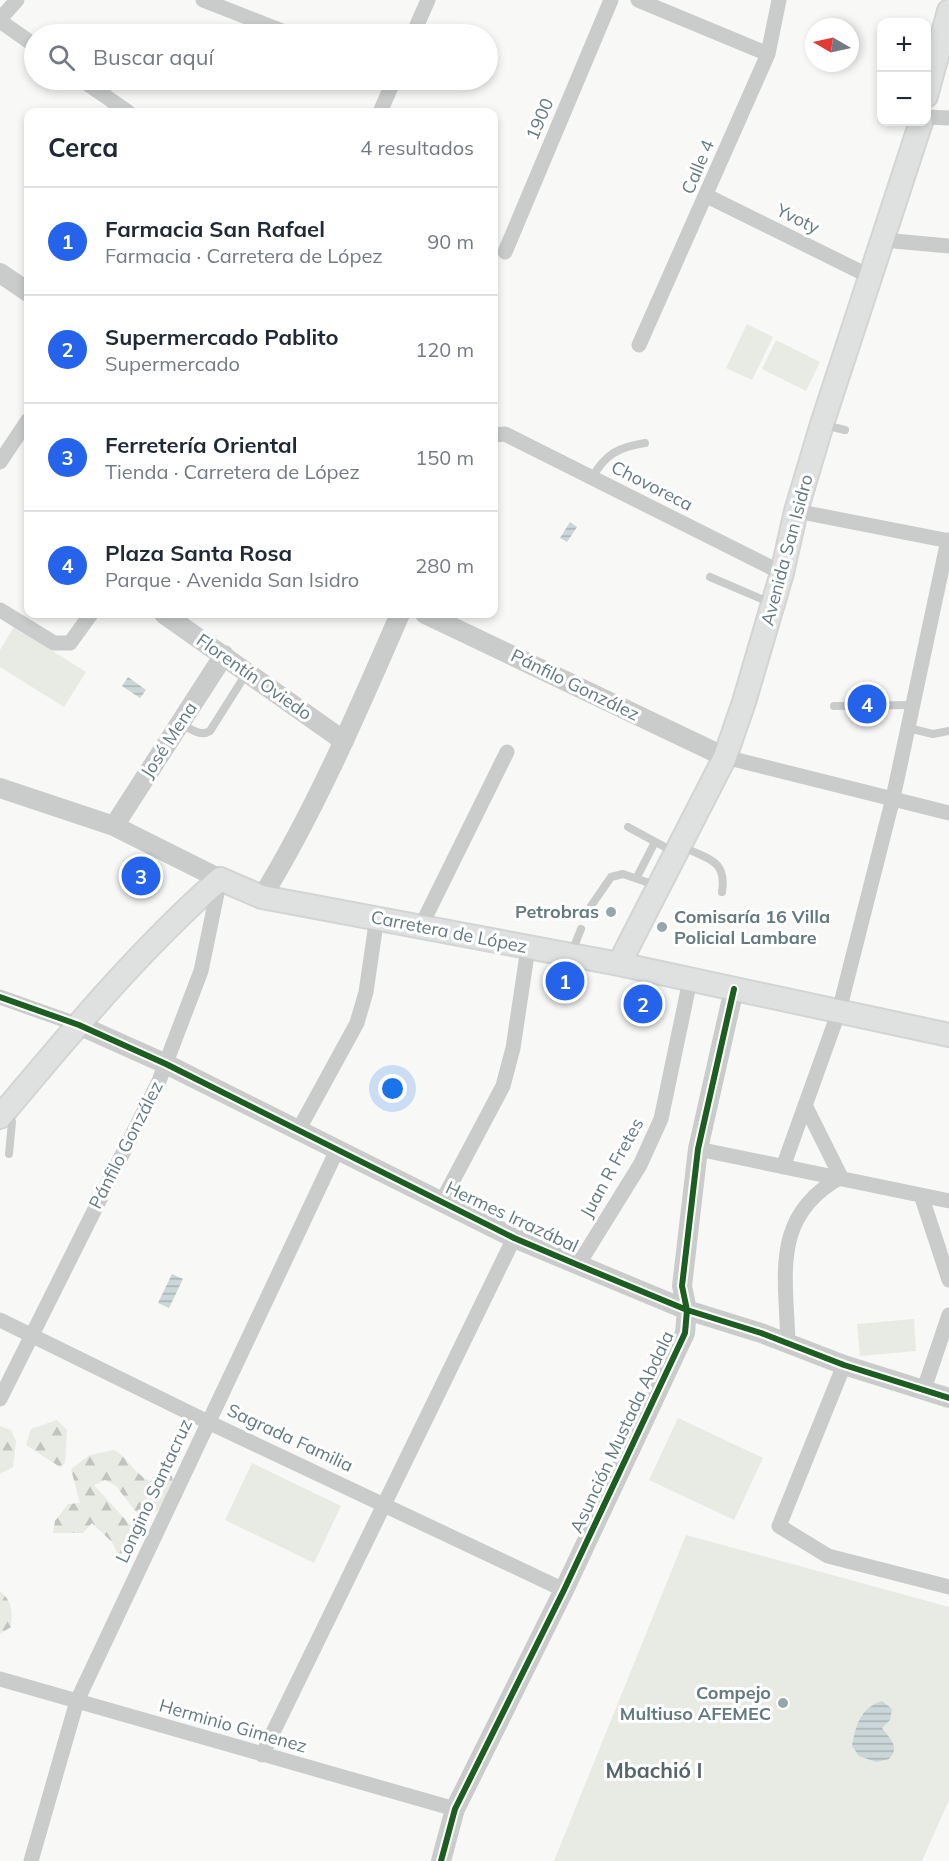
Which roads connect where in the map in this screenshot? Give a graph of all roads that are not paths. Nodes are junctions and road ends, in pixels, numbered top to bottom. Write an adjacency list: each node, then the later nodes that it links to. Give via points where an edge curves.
1 (17, 0): 8 (street)
2 (203, 0): 9 (street)
3 (428, 0): 10 (street)
4 (611, 0): 24 (street, 1900)
5 (638, 0): 12 (street)
6 (779, 0): 12 (street, Calle 4)
7 (949, 10): 13 (main road)
8 (0, 20): 11 (street)
9 (264, 24)
10 (417, 24)
11 (24, 38)
12 (768, 54): 21 (street, Calle 4)
13 (931, 80)
14 (96, 90): 16 (street)
15 (390, 90): 17 (street)
16 (122, 108)
17 (382, 108)
18 (931, 117): 19 (street)
19 (949, 118)
20 (920, 126): 22 (main road, Avenida San Isidro)
21 (707, 196): 26 (street, Yvoty); 28 (street, Calle 4)
22 (883, 240): 23 (street); 26 (main road, Avenida San Isidro)
23 (949, 246)
24 (504, 252)
25 (0, 273): 27 (street)
26 (871, 277): 29 (main road, Avenida San Isidro)
27 (24, 289)
28 (639, 345)
29 (822, 424): 31 (lane); 36 (main road, Avenida San Isidro)
30 (24, 426): 34 (street)
31 (845, 430)
32 (499, 434): 35 (street, Chovoreca)
33 (645, 442): 35 (lane, via 606,455)
34 (0, 462)
35 (592, 478): 38 (street, Chovoreca)
36 (796, 511): 37 (street); 38 (main road, Avenida San Isidro)
37 (948, 540): 48 (street)
38 (782, 573): 40 (main road, Avenida San Isidro)
39 (710, 577): 40 (lane)
40 (773, 603): 55 (main road, Avenida San Isidro)
41 (1, 614): 42 (street, via 62,645 70,643)
42 (88, 618)
43 (170, 618): 46 (street, Florentín Oviedo)
44 (398, 618): 53 (street)
45 (433, 618): 55 (street, Pánfilo González)
46 (224, 655): 47 (street, Florentín Oviedo); 50 (street, José Mena)
47 (247, 672): 50 (lane, via 210,732 197,733); 53 (street, Florentín Oviedo)
48 (913, 705): 49 (lane); 51 (street)
49 (834, 706)
50 (180, 723): 59 (street, José Mena)
51 (908, 728): 52 (lane, via 933,734); 57 (street)
52 (949, 731)
53 (344, 741): 67 (street, via 291,849)
54 (507, 752): 70 (street)
55 (725, 757): 57 (street); 62 (main road, Avenida San Isidro)
56 (0, 788): 59 (street, Carretera de López)
57 (893, 798): 58 (street); 78 (street)
58 (949, 813)
59 (114, 826): 64 (street, Carretera de López)
60 (628, 827): 61 (lane)
61 (655, 842): 62 (lane); 63 (lane)
62 (677, 849): 65 (main road, Avenida San Isidro); 66 (lane, via 717,864 722,872)
63 (637, 877): 65 (lane); 68 (lane, via 611,877)
64 (220, 879): 67 (main road, Carretera de López); 79 (main road, via 190,905); 81 (street, Pánfilo González, via 201,971)
65 (658, 886): 74 (main road, Avenida San Isidro)
66 (722, 892)
67 (262, 897): 69 (main road, Carretera de López)
68 (591, 906)
69 (377, 917): 70 (main road, Carretera de López); 84 (street, via 366,992 357,1023)
70 (421, 926): 72 (main road, Carretera de López)
71 (581, 929): 73 (lane)
72 (528, 948): 73 (main road, Carretera de López); 91 (street, via 511,1056 502,1086)
73 (570, 955): 74 (main road, Carretera de López)
74 (619, 964): 75 (main road, Carretera de López)
75 (690, 980): 76 (main road, Carretera de López); 94 (street, Juan R Fretes, via 661,1119 640,1165)
76 (734, 989): 78 (main road, Carretera de López); 86 (street, Asunción Mustada Abdala)
77 (0, 997): 79 (street)
78 (839, 1011): 80 (main road, Carretera de López); 82 (street)
79 (79, 1024): 81 (street, Hermes Irrazábal); 83 (main road)
80 (949, 1035)
81 (166, 1064): 84 (street, Hermes Irrazábal); 99 (street, Pánfilo González)
82 (805, 1105): 88 (street); 89 (street)
83 (4, 1112): 87 (lane, via 12,1122)
84 (299, 1129): 85 (street, Hermes Irrazábal)
85 (338, 1148): 91 (street, Hermes Irrazábal); 105 (street, Longino Santacruz)
86 (698, 1149): 88 (street); 96 (street, Asunción Mustada Abdala, via 682,1286)
87 (9, 1154)
88 (783, 1167): 89 (street)
89 (841, 1177): 90 (street); 100 (street, via 807,1202 792,1226 786,1267)
90 (921, 1195): 92 (street); 95 (street)
91 (442, 1201): 93 (street, Hermes Irrazábal)
92 (949, 1201)
93 (514, 1238): 94 (street, Hermes Irrazábal); 106 (street)
94 (578, 1265): 96 (street, Hermes Irrazábal)
95 (949, 1280)
96 (687, 1310): 100 (street, Hermes Irrazábal); 108 (street, Asunción Mustada Abdala, via 685,1334)
97 (949, 1315): 102 (street)
98 (0, 1320): 99 (street, Sagrada Familia)
99 (31, 1334): 104 (street, Pánfilo González); 105 (street, Sagrada Familia)
100 (788, 1343): 101 (street, Hermes Irrazábal)
101 (844, 1365): 102 (street, Hermes Irrazábal); 107 (street, via 779,1526 828,1556)
102 (924, 1389): 103 (street, Hermes Irrazábal)
103 (949, 1398)
104 (0, 1399)
105 (208, 1422): 106 (street, Sagrada Familia); 110 (street, Longino Santacruz)
106 (386, 1504): 108 (street, Sagrada Familia); 111 (street)
107 (949, 1587)
108 (564, 1590): 112 (street, Asunción Mustada Abdala)
109 (0, 1679): 110 (street, Herminio Gimenez)
110 (77, 1701): 111 (street, Herminio Gimenez); 113 (street, Longino Santacruz)
111 (262, 1755): 112 (street, Herminio Gimenez)
112 (455, 1809): 114 (street, Asunción Mustada Abdala)
113 (31, 1861)
114 (441, 1861)

